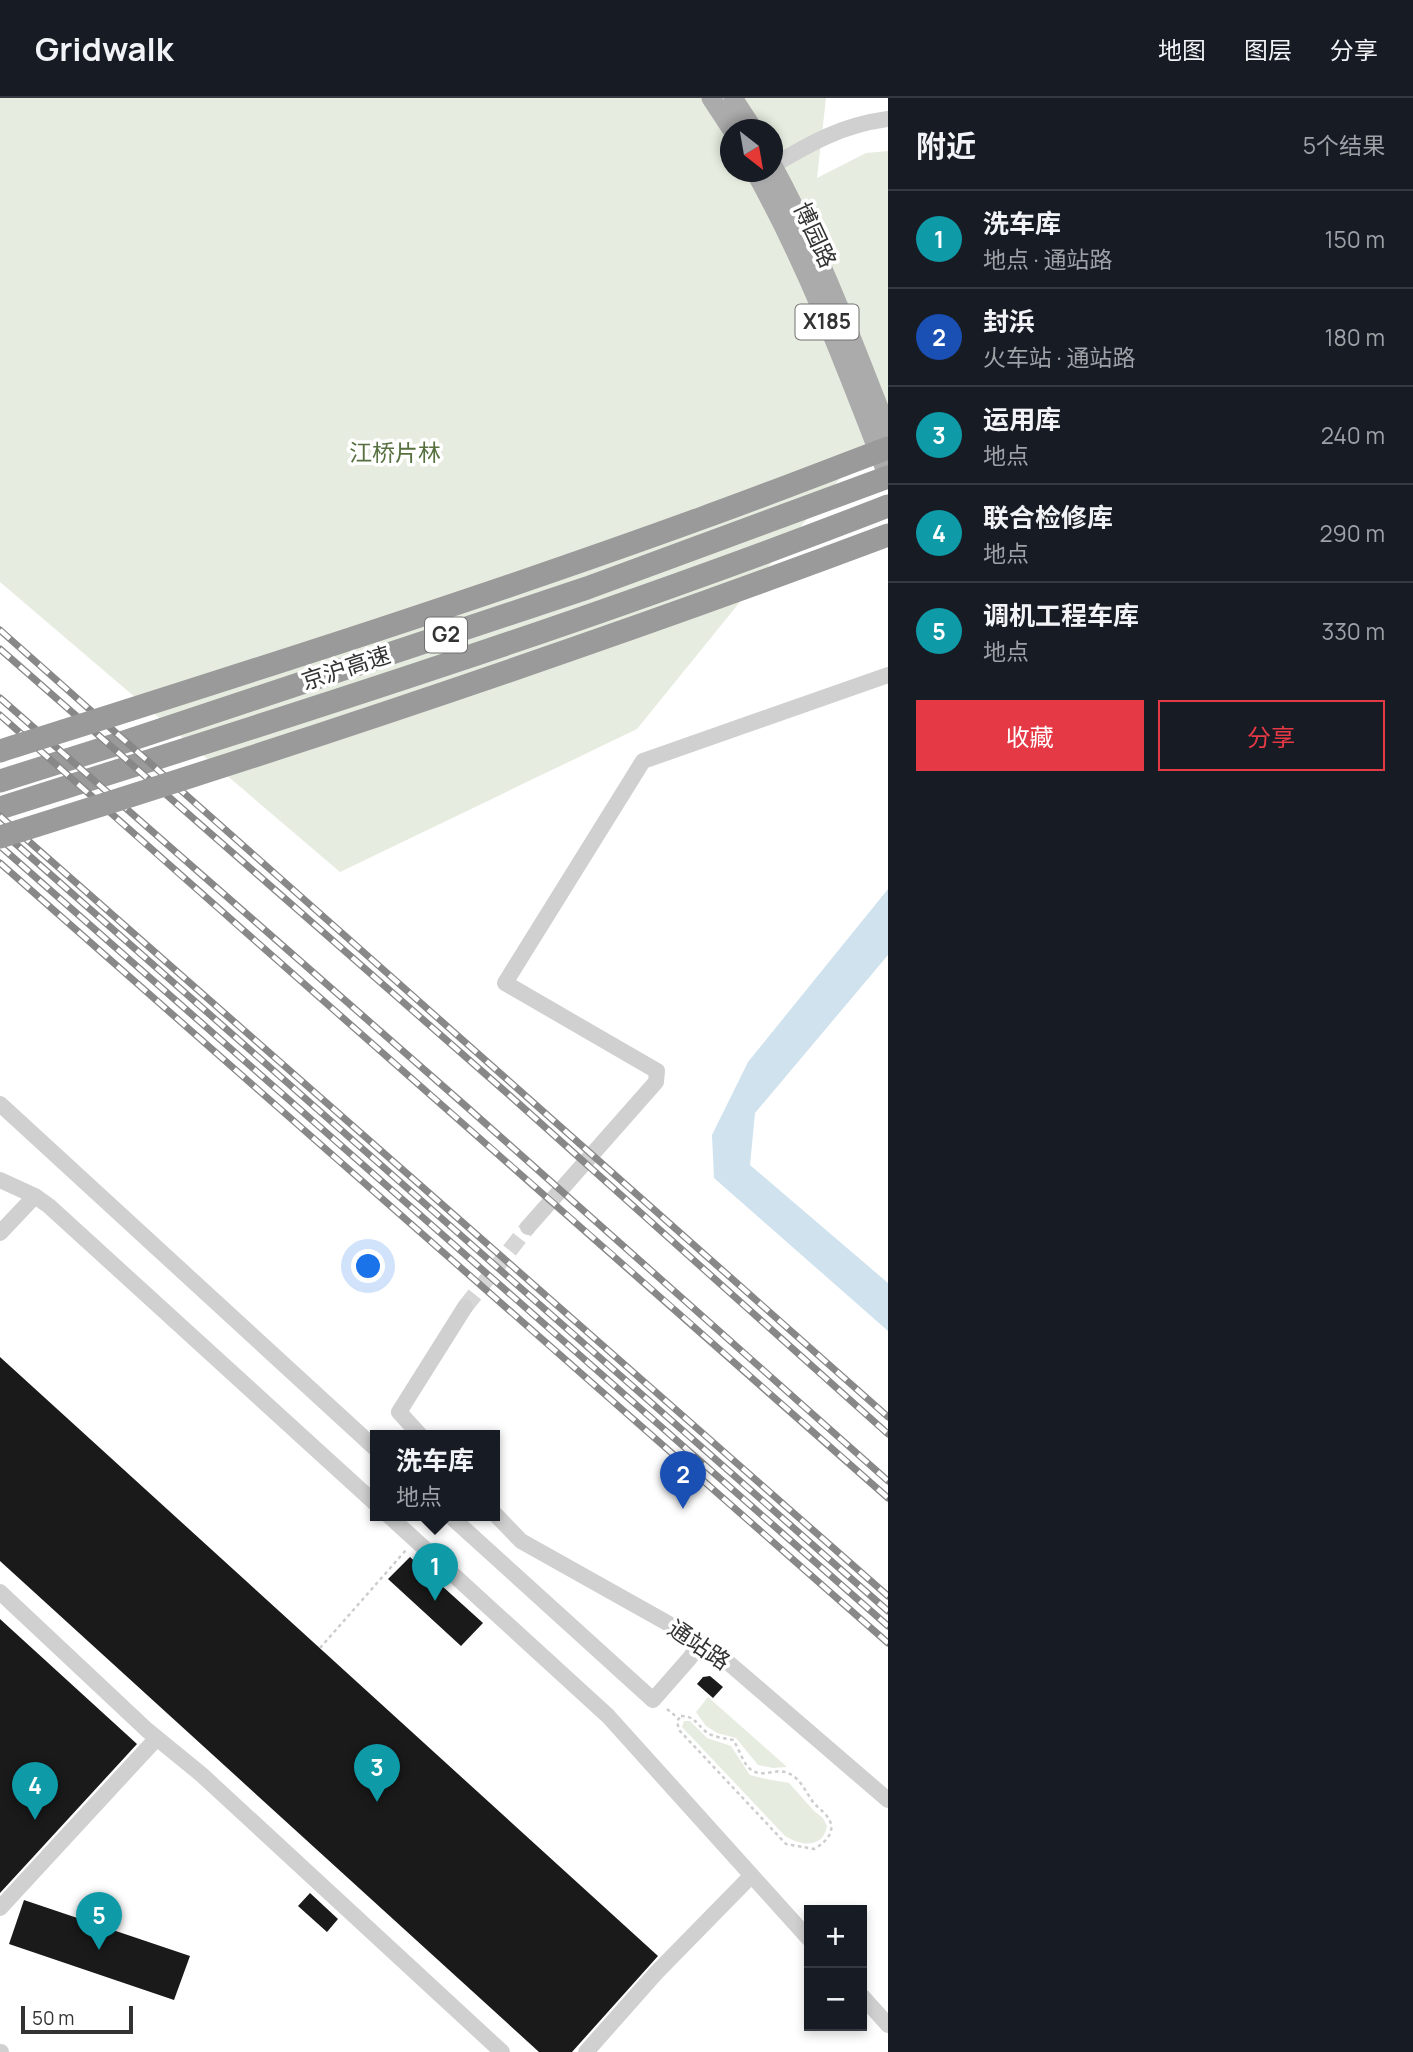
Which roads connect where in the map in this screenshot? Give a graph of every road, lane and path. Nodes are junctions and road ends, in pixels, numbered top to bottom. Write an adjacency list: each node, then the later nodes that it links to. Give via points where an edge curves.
1 (710, 98): 3 (main road)
2 (733, 98): 4 (main road)
3 (724, 119)
4 (747, 119)
5 (888, 119): 6 (street, via 834,132)
6 (783, 160)
7 (769, 182): 11 (main road, 博园路 / X185, via 774,206 809,280)
8 (777, 182): 9 (main road, 博园路 / X185, via 791,198 826,273)
9 (888, 431)
10 (888, 448): 15 (highway, 京沪高速 / G2, bridge, via 495,590)
11 (888, 477): 16 (highway, 京沪高速 / G2, via 573,592)
12 (888, 506): 17 (highway, 京沪高速 / G2, via 595,613)
13 (888, 535): 18 (highway, G2, bridge, via 520,668)
14 (888, 675): 22 (street, via 643,761 505,983 657,1071 656,1082)
15 (0, 751)
16 (0, 781)
17 (0, 808)
18 (0, 837)
19 (0, 1104): 26 (street)
20 (0, 1180): 21 (street)
21 (35, 1196): 23 (street); 27 (street)
22 (528, 1227)
23 (0, 1233)
24 (465, 1307): 25 (street, via 399,1412)
25 (415, 1430)
26 (370, 1443)
27 (370, 1499)
28 (500, 1518): 33 (street, 通站路, via 521,1541)
29 (394, 1521): 31 (street)
30 (456, 1521): 33 (street, via 653,1700)
31 (415, 1540): 34 (path); 38 (street, via 608,1716)
32 (0, 1592): 35 (street)
33 (701, 1643): 36 (street, 通站路)
34 (320, 1648)
35 (157, 1738): 39 (street); 43 (street, via 202,1774)
36 (888, 1800)
37 (823, 1844): 37 (path, via 814,1849 786,1844 679,1730 678,1718 689,1716 705,1732 733,1740 752,1771 779,1771 795,1777 831,1822 831,1833)
38 (751, 1876): 40 (street); 44 (street)
39 (0, 1908)
40 (804, 1934)
41 (867, 2002): 42 (street)
42 (888, 2025)
43 (502, 2052)
44 (586, 2052)

